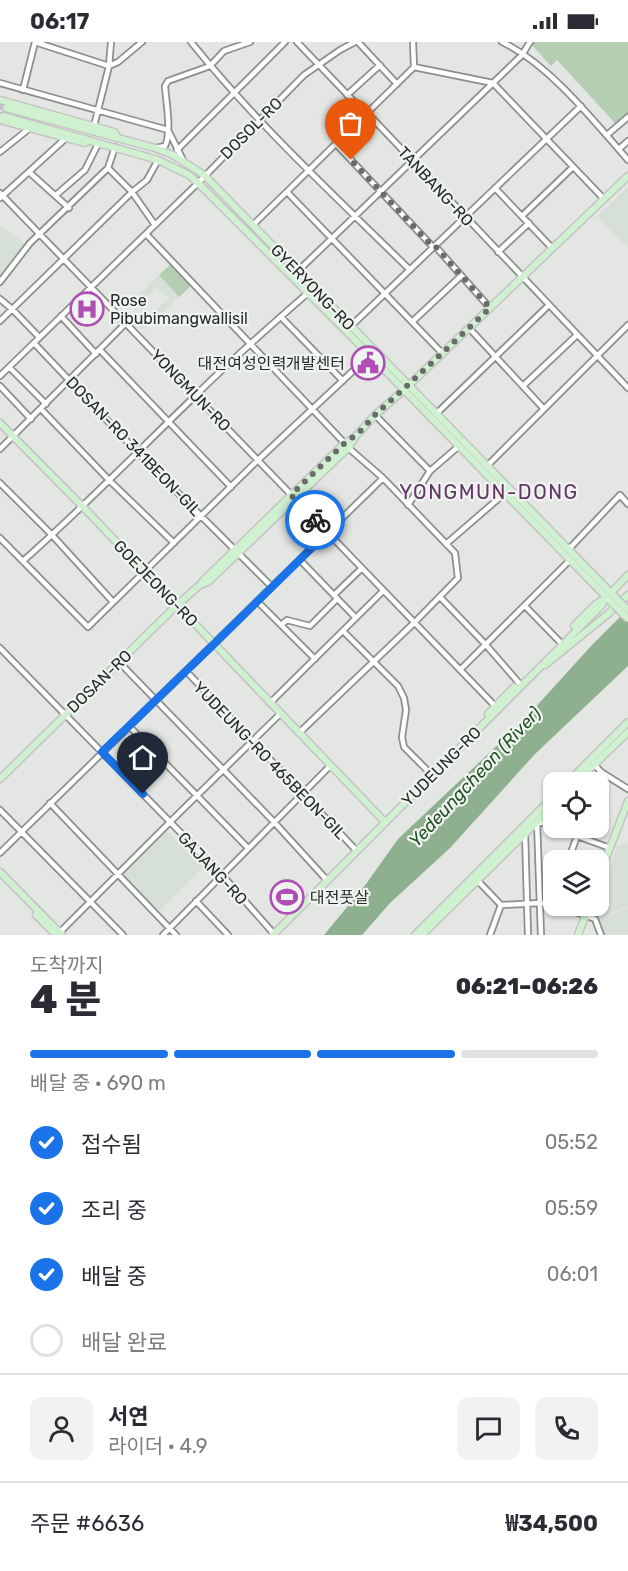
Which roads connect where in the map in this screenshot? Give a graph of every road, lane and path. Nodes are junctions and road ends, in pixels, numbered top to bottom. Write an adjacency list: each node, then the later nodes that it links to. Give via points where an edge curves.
1 (35, 42): 15 (street); 21 (street)
2 (111, 42): 15 (street)
3 (142, 42): 15 (street)
4 (191, 42): 16 (street)
5 (250, 42): 16 (street, via 224,51)
6 (285, 42): 22 (street)
7 (297, 42): 13 (street, TANBANG-RO)
8 (357, 42): 13 (street, DOSOL-RO); 14 (street, DOSOL-RO)
9 (413, 42): 17 (street)
10 (502, 42): 12 (street)
11 (530, 42): 12 (street)
12 (522, 55): 18 (street); 26 (street)
13 (318, 64): 23 (street, TANBANG-RO); 31 (street, DOSOL-RO)
14 (380, 65): 20 (street, DOSOL-RO); 23 (street)
15 (109, 66): 27 (street)
16 (210, 66): 22 (street); 34 (street, via 168,81)
17 (414, 67): 18 (street); 20 (street)
18 (493, 82): 38 (street); 49 (street)
19 (0, 83): 21 (street)
20 (397, 84): 28 (street)
21 (23, 90): 27 (street)
22 (234, 93): 31 (street); 45 (street)
23 (347, 95): 28 (street, TANBANG-RO)
24 (0, 101): 25 (main road, GYERYONG-RO)
25 (7, 105): 32 (main road, GYERYONG-RO); 37 (main road, GYERYONG-RO)
26 (581, 106): 35 (street); 38 (street)
27 (98, 111): 32 (street); 34 (street)
28 (366, 114): 40 (street); 49 (street, TANBANG-RO)
29 (628, 117): 35 (street)
30 (2, 119): 33 (main road, GYERYONG-RO); 42 (main road, GYERYONG-RO)
31 (260, 120): 53 (street); 55 (street, DOSOL-RO)
32 (94, 126): 37 (main road, GYERYONG-RO, via 114,132)
33 (30, 128): 36 (main road, GYERYONG-RO); 46 (street)
34 (168, 130): 43 (street, via 167,144); 45 (street)
35 (607, 135): 44 (street)
36 (66, 138): 41 (main road, GYERYONG-RO); 54 (street)
37 (118, 138): 43 (main road, GYERYONG-RO)
38 (547, 139): 51 (street); 58 (street)
39 (628, 141): 44 (street)
40 (336, 144): 53 (street); 59 (street)
41 (97, 146): 42 (main road, GYERYONG-RO); 62 (street, via 85,170)
42 (112, 146): 48 (main road, GYERYONG-RO); 52 (street)
43 (155, 148): 50 (main road, GYERYONG-RO)
44 (619, 149): 47 (street)
45 (177, 150): 50 (street)
46 (0, 152)
47 (628, 159)
48 (158, 160): 57 (main road, GYERYONG-RO); 60 (street, via 147,180)
49 (412, 160): 59 (street); 68 (street, TANBANG-RO)
50 (184, 162): 55 (main road, GYERYONG-RO)
51 (573, 167): 64 (street); 67 (street)
52 (108, 168): 60 (street); 65 (street)
53 (309, 170): 61 (street); 66 (street)
54 (30, 172): 62 (street); 63 (street)
55 (204, 175): 57 (street, DOSOL-RO); 71 (main road, GYERYONG-RO)
56 (628, 176): 64 (main road, DOSAN-RO)
57 (198, 183): 70 (street, DOSOL-RO); 85 (main road, GYERYONG-RO)
58 (495, 188): 67 (street); 68 (street)
59 (380, 191): 66 (street); 75 (street)
60 (132, 192): 70 (street); 78 (street)
61 (287, 192): 71 (street); 74 (street)
62 (56, 195): 65 (street)
63 (1, 196): 72 (street, YONGMUN-RO)
64 (604, 199): 76 (main road, DOSAN-RO)
65 (69, 208): 72 (street)
66 (355, 215): 74 (street); 79 (street)
67 (522, 216): 69 (street)
68 (465, 217): 75 (street); 77 (street, TANBANG-RO)
69 (529, 223): 76 (street); 77 (street)
70 (155, 225): 73 (street, DOSOL-RO)
71 (253, 225): 80 (main road, GYERYONG-RO)
72 (40, 234): 78 (street, YONGMUN-RO); 83 (street)
73 (146, 234): 84 (street, DOSOL-RO); 102 (street)
74 (331, 238): 80 (street); 86 (street)
75 (435, 246): 79 (street); 81 (street)
76 (552, 248): 82 (main road, DOSAN-RO)
77 (498, 252): 82 (street, TANBANG-RO)
78 (64, 259): 84 (street, YONGMUN-RO); 90 (street)
79 (410, 270): 86 (street)
80 (298, 271): 97 (main road, GYERYONG-RO)
81 (462, 276): 89 (street); 94 (street)
82 (522, 277): 88 (street, TANBANG-RO); 89 (main road, DOSAN-RO)
83 (0, 282)
84 (92, 287): 91 (street, DOSOL-RO); 95 (street, YONGMUN-RO)
85 (309, 292): 92 (street); 105 (main road, GYERYONG-RO)
86 (384, 293): 94 (street); 97 (street)
87 (0, 299): 90 (street)
88 (549, 305): 99 (street, TANBANG-RO); 106 (street)
89 (490, 308): 98 (main road, DOSAN-RO)
90 (12, 309): 93 (street); 100 (street)
91 (61, 316): 100 (street, DOSOL-RO); 103 (street)
92 (281, 317): 102 (street); 112 (street)
93 (0, 321)
94 (412, 322): 104 (street)
95 (126, 323): 103 (street); 117 (street, YONGMUN-RO)
96 (628, 325): 107 (street)
97 (351, 326): 115 (main road, GYERYONG-RO)
98 (469, 328): 104 (main road, DOSAN-RO); 106 (street)
99 (577, 334): 107 (street, TANBANG-RO); 114 (street)
100 (39, 338): 101 (street, DOSOL-RO)
101 (34, 343): 109 (street, DOSOL-RO); 111 (street, DOSAN-RO 341BEON-GIL)
102 (251, 344): 117 (street); 120 (street)
103 (98, 352): 111 (street); 125 (street)
104 (442, 353): 115 (main road, DOSAN-RO)
105 (370, 355): 112 (street); 115 (main road, GYERYONG-RO)
106 (496, 356): 114 (street); 122 (street)
107 (597, 356): 116 (street, TANBANG-RO); 121 (street)
108 (0, 365): 109 (street)
109 (7, 369): 110 (street, DOSOL-RO); 118 (street)
110 (0, 376)
111 (70, 381): 118 (street); 131 (street, DOSAN-RO 341BEON-GIL)
112 (343, 381): 120 (street)
113 (0, 386): 124 (street)
114 (524, 386): 121 (street)
115 (406, 387): 122 (main road, GYERYONG-RO); 123 (main road, DOSAN-RO); 129 (main road, GYERYONG-RO)
116 (628, 388)
117 (195, 395): 125 (street); 132 (street, YONGMUN-RO)
118 (46, 404): 119 (street)
119 (41, 409): 124 (street); 136 (street)
120 (313, 409): 128 (street); 132 (street)
121 (544, 409): 133 (street)
122 (437, 413): 133 (main road, GYERYONG-RO)
123 (375, 415): 128 (main road, DOSAN-RO); 134 (street)
124 (31, 418): 127 (street)
125 (168, 422): 131 (street); 138 (street)
126 (0, 423): 127 (main road, GOEJEONG-RO)
127 (13, 436): 130 (street); 143 (main road, GOEJEONG-RO)
128 (347, 445): 135 (street); 140 (main road, DOSAN-RO)
129 (459, 446): 134 (street); 139 (main road, GYERYONG-RO)
130 (0, 449)
131 (138, 453): 136 (street); 144 (street, DOSAN-RO 341BEON-GIL)
132 (258, 460): 138 (street); 140 (street, YONGMUN-RO)
133 (488, 465): 150 (main road, GYERYONG-RO)
134 (430, 471): 142 (street)
135 (383, 478): 142 (street); 145 (street)
136 (109, 480): 143 (street); 148 (street)
137 (0, 483): 146 (street)
138 (231, 487): 144 (street)
139 (505, 493): 149 (street); 153 (main road, GYERYONG-RO)
140 (293, 497): 145 (street, YONGMUN-RO); 151 (main road, DOSAN-RO)
141 (628, 504): 150 (street, via 620,495)
142 (408, 505): 149 (street)
143 (82, 506): 146 (street); 156 (main road, GOEJEONG-RO)
144 (202, 516): 148 (street); 151 (street, DOSAN-RO 341BEON-GIL)
145 (327, 533): 152 (street); 155 (street, YONGMUN-RO)
146 (52, 535): 154 (street); 164 (street)
147 (0, 538): 154 (street)
148 (174, 543): 156 (street)
149 (446, 544): 163 (street, via 455,553 458,578)
150 (569, 549): 160 (main road, GYERYONG-RO)
151 (236, 551): 158 (street); 167 (main road, DOSAN-RO, via 208,582)
152 (300, 560): 158 (street); 162 (street)
153 (570, 560): 160 (main road, GYERYONG-RO); 168 (street)
154 (23, 561): 164 (street, via 88,627)
155 (362, 568): 159 (street, YONGMUN-RO); 162 (street)
156 (145, 572): 164 (street); 167 (main road, GOEJEONG-RO)
157 (628, 575): 160 (main road, YUDEUNG-RO)
158 (272, 587): 165 (street)
159 (383, 591): 170 (street); 172 (street, YONGMUN-RO)
160 (609, 595): 166 (main road, GYERYONG-RO); 175 (main road, YUDEUNG-RO); 182 (main road, YUDEUNG-RO)
161 (628, 595): 182 (main road)
162 (335, 597): 170 (street); 173 (street, via 310,626 287,620)
163 (440, 597): 172 (street); 177 (street)
164 (113, 602)
165 (258, 602): 173 (street); 176 (street)
166 (616, 602): 169 (main road, GYERYONG-RO, bridge); 171 (main road, GYERYONG-RO, bridge)
167 (177, 605): 176 (main road, GOEJEONG-RO); 180 (main road, DOSAN-RO)
168 (525, 606): 175 (street); 177 (street)
169 (628, 610)
170 (356, 618): 174 (street)
171 (628, 619)
172 (414, 622): 181 (street); 183 (street, YONGMUN-RO)
173 (281, 625): 179 (street)
174 (344, 630): 179 (street); 181 (street)
175 (559, 641): 185 (main road, YUDEUNG-RO)
176 (214, 644): 184 (street); 187 (main road, GOEJEONG-RO)
177 (486, 645): 183 (street); 185 (street)
178 (0, 648): 190 (street, GAJANG-RO)
179 (315, 659): 187 (street)
180 (119, 662): 186 (street); 190 (main road, DOSAN-RO)
181 (373, 662): 194 (street); 200 (street, via 398,686 404,698 405,747)
182 (537, 669): 188 (main road, YUDEUNG-RO)
183 (460, 670): 188 (street, YONGMUN-RO)
184 (186, 671): 186 (street); 195 (street, YUDEUNG-RO 465BEON-GIL)
185 (519, 683): 188 (main road, YUDEUNG-RO)
186 (156, 700): 192 (street); 199 (street)
187 (270, 703): 189 (main road, GOEJEONG-RO)
188 (497, 707): 200 (main road, YUDEUNG-RO); 215 (main road, YUDEUNG-RO)
189 (280, 714): 194 (main road, GOEJEONG-RO); 195 (street)
190 (64, 715): 196 (street, GAJANG-RO); 205 (main road, DOSAN-RO)
191 (628, 722): 197 (main road)
192 (129, 726): 196 (street); 208 (street)
193 (628, 732): 197 (main road)
194 (299, 733): 198 (main road, GOEJEONG-RO)
195 (253, 741): 199 (street); 207 (street, YUDEUNG-RO 465BEON-GIL)
196 (102, 752): 210 (street); 217 (street, GAJANG-RO)
197 (592, 762): 201 (main road); 202 (main road); 203 (street)
198 (330, 766): 207 (street); 215 (main road, GOEJEONG-RO)
199 (224, 770): 208 (street); 218 (street)
200 (429, 772): 215 (main road, YUDEUNG-RO)
201 (580, 772)
202 (584, 772)
203 (601, 772)
204 (609, 777): 206 (street)
205 (0, 779)
206 (628, 789)
207 (302, 793): 218 (street); 224 (street, YUDEUNG-RO 465BEON-GIL)
208 (197, 796): 217 (street); 223 (street)
209 (628, 801): 213 (main road)
210 (50, 803): 220 (street); 228 (street)
211 (543, 807): 248 (main road)
212 (0, 810): 220 (street)
213 (625, 813): 225 (main road)
214 (543, 815): 216 (main road)
215 (383, 821): 224 (main road, YUDEUNG-RO); 243 (main road, YUDEUNG-RO)
216 (537, 821): 219 (street); 221 (main road); 235 (street)
217 (170, 822): 228 (street); 229 (street, GAJANG-RO)
218 (274, 822): 223 (street); 231 (street)
219 (543, 823)
220 (21, 831): 226 (street); 233 (street)
221 (525, 832): 232 (main road); 237 (street)
222 (582, 838): 225 (street)
223 (248, 848): 229 (street)
224 (354, 848): 231 (main road, YUDEUNG-RO)
225 (610, 848)
226 (0, 853)
227 (0, 872): 242 (main road)
228 (118, 874): 233 (street); 241 (street)
229 (222, 875): 234 (street); 243 (street, GAJANG-RO)
230 (0, 878): 242 (main road)
231 (325, 878): 243 (main road, YUDEUNG-RO)
232 (478, 881): 238 (street); 249 (main road)
233 (90, 901): 242 (street); 244 (street)
234 (196, 901): 241 (street); 247 (street)
235 (540, 903): 236 (street); 237 (street); 252 (street)
236 (543, 903)
237 (527, 904): 238 (street); 251 (street)
238 (501, 905): 250 (street)
239 (585, 916): 253 (main road)
240 (588, 916): 254 (street, via 595,919)
241 (170, 928): 245 (street); 246 (street)
242 (59, 934)
243 (271, 934)
244 (123, 935)
245 (163, 935)
246 (176, 935)
247 (228, 935)
248 (415, 935)
249 (422, 935)
250 (490, 935)
251 (528, 935)
252 (541, 935)
253 (578, 935)
254 (601, 935)

